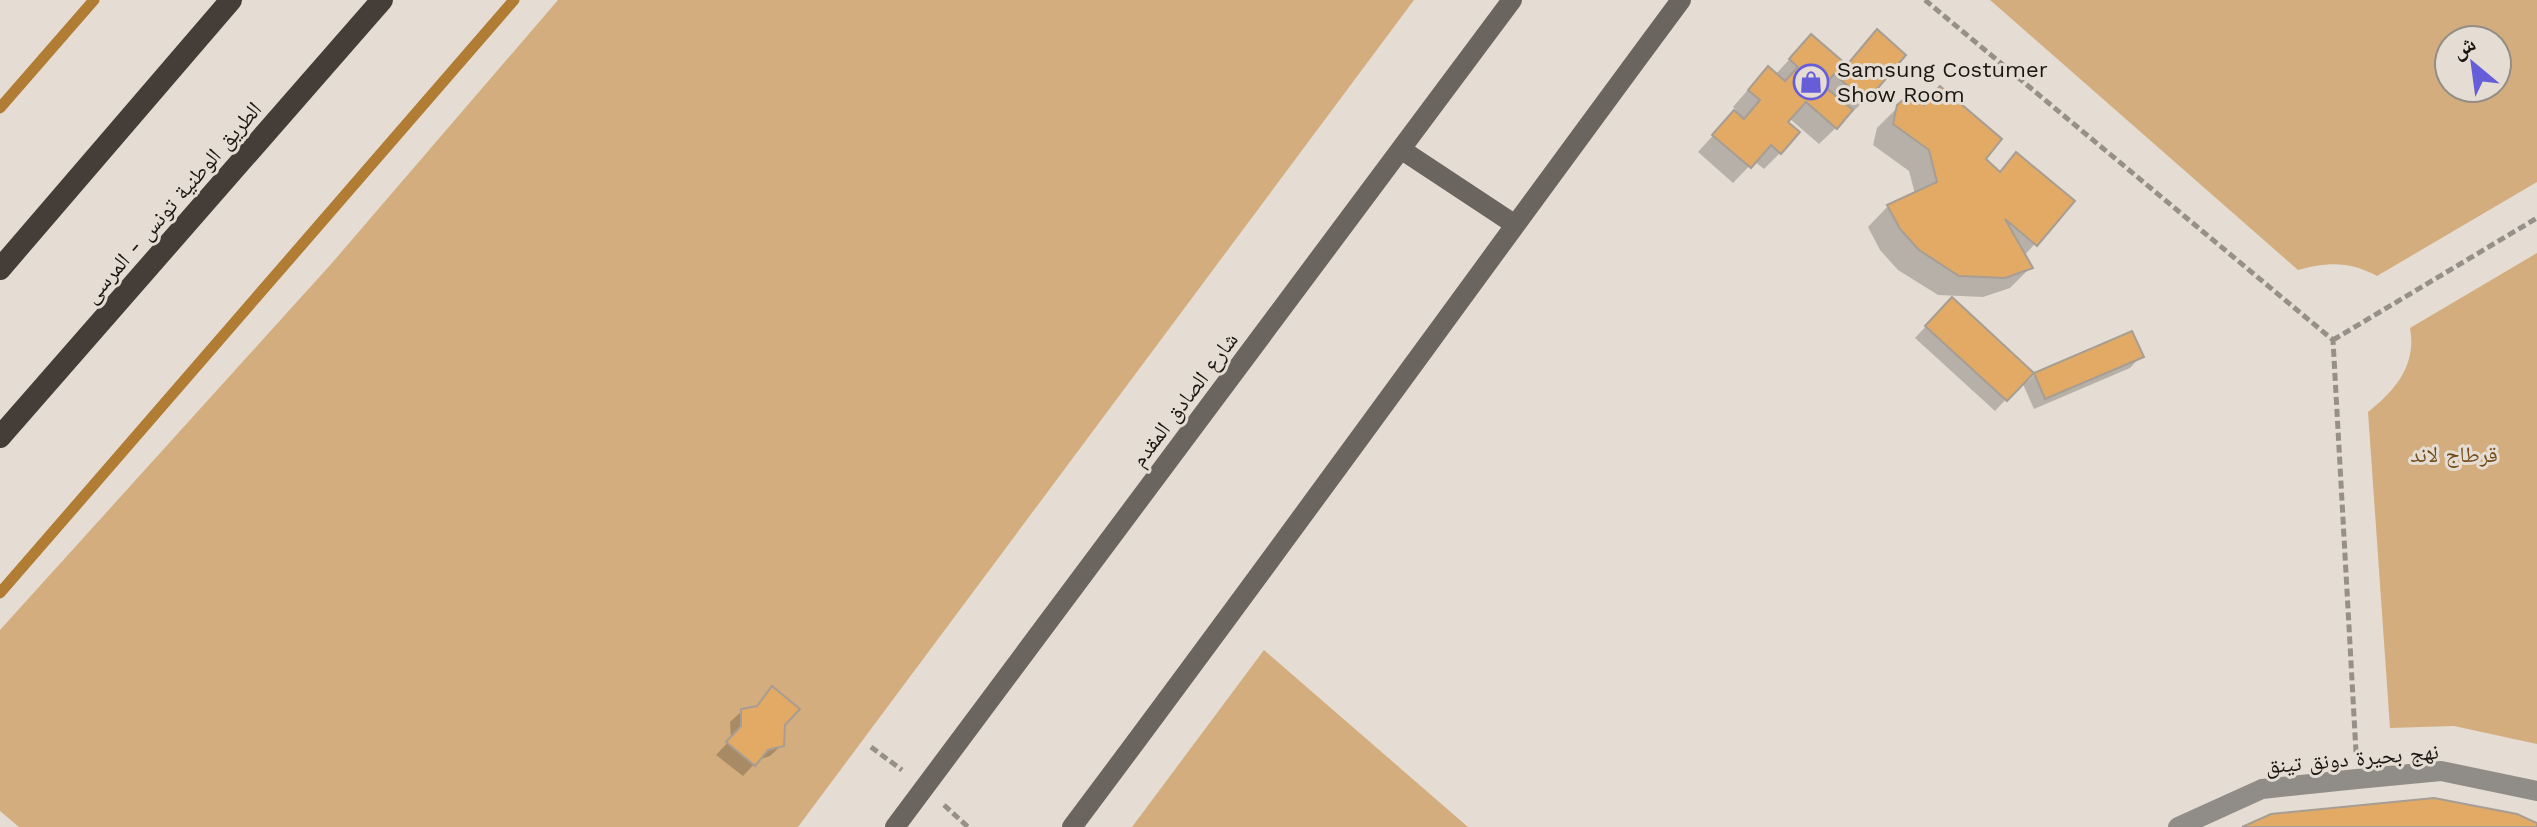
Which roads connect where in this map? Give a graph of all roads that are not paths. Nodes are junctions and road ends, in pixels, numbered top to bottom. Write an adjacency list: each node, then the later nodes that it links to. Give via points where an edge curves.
1 (231, 0): 7 (highway)
2 (382, 0): 8 (highway, الطريق الوطنية تونس - المرسى)
3 (1512, 0): 5 (main road, شارع الصادق المقدم)
4 (1681, 0): 6 (main road)
5 (1402, 150): 6 (main road); 10 (main road, شارع الصادق المقدم)
6 (1514, 224): 11 (main road)
7 (0, 269)
8 (0, 437)
9 (2537, 791): 12 (street, نهج بحيرة دونق تينق, via 2441,771 2357,779 2262,789)
10 (895, 827)
11 (1072, 827)
12 (2178, 827)

